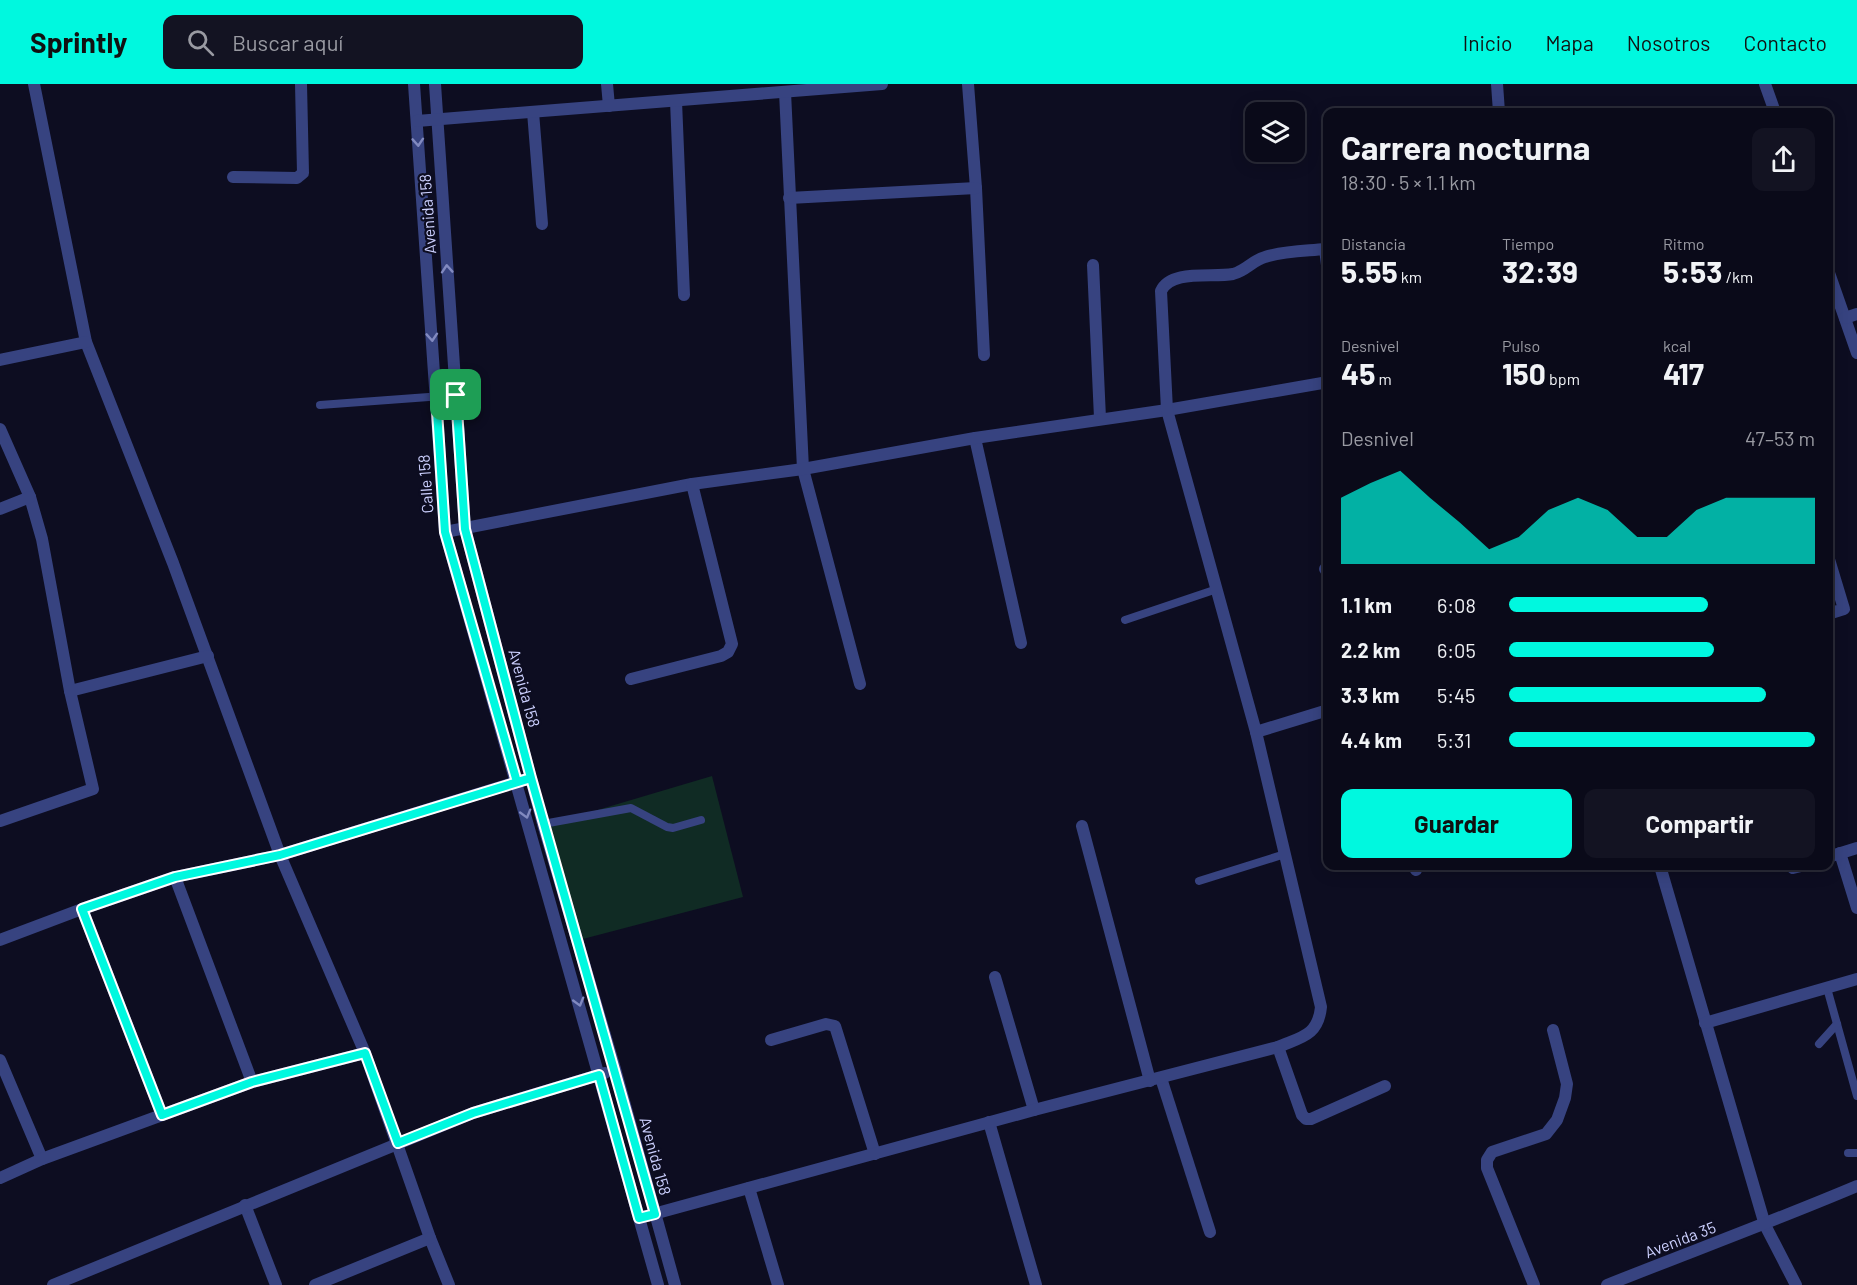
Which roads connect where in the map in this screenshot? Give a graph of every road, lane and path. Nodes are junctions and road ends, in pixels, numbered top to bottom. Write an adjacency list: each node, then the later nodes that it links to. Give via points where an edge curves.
1 (34, 84): 28 (street)
2 (301, 84): 19 (street, via 303,173 297,178)
3 (414, 84): 18 (street, Calle 158)
4 (435, 84): 17 (street, Avenida 158)
5 (607, 84): 13 (street)
6 (882, 84): 10 (street)
7 (968, 84): 20 (street)
8 (1497, 84): 14 (street)
9 (1765, 84): 15 (street)
10 (853, 85): 11 (street)
11 (785, 92): 12 (street); 21 (street)
12 (676, 101): 13 (street); 26 (street)
13 (609, 106): 16 (street)
14 (1499, 108)
15 (1774, 108)
16 (533, 112): 17 (street); 22 (street)
17 (437, 120): 18 (street); 33 (street, Avenida 158, one-way to 17)
18 (417, 121): 34 (street, Calle 158, one-way to 34)
19 (233, 177)
20 (976, 188): 21 (street); 30 (street)
21 (789, 198): 40 (street)
22 (542, 224)
23 (1323, 249): 36 (street, via 1266,256 1243,271 1177,278 1163,286)
24 (1092, 265): 37 (street)
25 (1833, 280): 27 (street)
26 (684, 295)
27 (1851, 316): 29 (street)
28 (86, 342): 31 (street); 51 (street)
29 (1857, 353)
30 (984, 355)
31 (0, 360)
32 (1323, 383): 36 (street)
33 (456, 395): 34 (lane); 44 (street, Avenida 158)
34 (436, 396): 35 (lane); 45 (street, Calle 158)
35 (320, 405)
36 (1167, 410): 37 (street); 47 (street)
37 (1100, 418): 39 (street)
38 (0, 429): 42 (street)
39 (975, 438): 40 (street); 50 (street)
40 (803, 469): 41 (street); 53 (street)
41 (692, 484): 44 (street); 52 (street, via 732,644 721,656)
42 (30, 497): 43 (street); 54 (street, via 42,539)
43 (0, 509)
44 (465, 529): 45 (street); 57 (street, Avenida 158)
45 (445, 532): 58 (street, Calle 158)
46 (1833, 573): 48 (street, via 1844,609)
47 (1217, 589): 49 (lane); 56 (street)
48 (1833, 612)
49 (1125, 620)
50 (1021, 643)
51 (208, 656): 54 (street); 65 (street)
52 (631, 679)
53 (860, 684)
54 (70, 691): 60 (street, via 93,789)
55 (1323, 712): 56 (street)
56 (1256, 732): 64 (street)
57 (531, 778): 58 (street); 61 (street, Avenida 158)
58 (517, 782): 65 (street); 85 (street, Calle 158, one-way to 85)
59 (701, 820): 61 (lane, via 667,827 631,808)
60 (0, 821)
61 (543, 825): 84 (street, Avenida 158)
62 (1082, 826): 86 (street)
63 (1857, 848): 66 (street)
64 (1285, 854): 69 (lane); 81 (street, via 1321,1007 1311,1033)
65 (280, 855): 68 (street); 82 (street)
66 (1834, 855): 70 (street)
67 (1661, 870): 76 (street)
68 (175, 877): 71 (street); 87 (street)
69 (1199, 881)
70 (1857, 908)
71 (82, 909): 72 (street); 91 (street)
72 (0, 940)
73 (995, 977): 90 (street)
74 (1857, 980): 75 (street)
75 (1827, 988): 76 (street); 77 (lane)
76 (1705, 1023): 102 (street)
77 (1837, 1024): 80 (lane); 89 (lane)
78 (1552, 1030): 113 (street, via 1567,1084 1557,1120 1546,1134 1492,1152 1487,1160)
79 (771, 1040): 94 (street, via 826,1024 835,1026)
80 (1819, 1044)
81 (1278, 1047): 86 (street); 88 (street, via 1306,1119)
82 (365, 1053): 87 (street); 93 (street)
83 (0, 1060): 95 (street)
84 (615, 1069): 85 (street); 100 (street, Avenida 158)
85 (599, 1075): 93 (street, via 473,1113); 101 (street, Calle 158)
86 (1156, 1079): 90 (street); 103 (street)
87 (252, 1082): 91 (street)
88 (1385, 1086)
89 (1857, 1096)
90 (1034, 1110): 92 (street)
91 (162, 1115): 95 (street)
92 (989, 1122): 94 (street); 112 (street)
93 (398, 1143): 99 (street); 104 (street)
94 (875, 1154): 98 (street)
95 (42, 1159): 96 (street)
96 (0, 1178)
97 (1857, 1186): 102 (street, Avenida 35)
98 (749, 1188): 100 (street); 111 (street)
99 (245, 1205): 105 (street); 106 (street)
100 (655, 1214): 101 (street); 110 (street, Avenida 158)
101 (639, 1218): 109 (street, Calle 158)
102 (1765, 1225): 114 (street, Avenida 35); 115 (street)
103 (1210, 1232)
104 (430, 1238): 107 (street); 108 (street)
105 (53, 1285)
106 (276, 1285)
107 (315, 1285)
108 (449, 1285)
109 (658, 1285)
110 (675, 1285)
111 (778, 1285)
112 (1036, 1285)
113 (1534, 1285)
114 (1607, 1285)
115 (1796, 1285)

